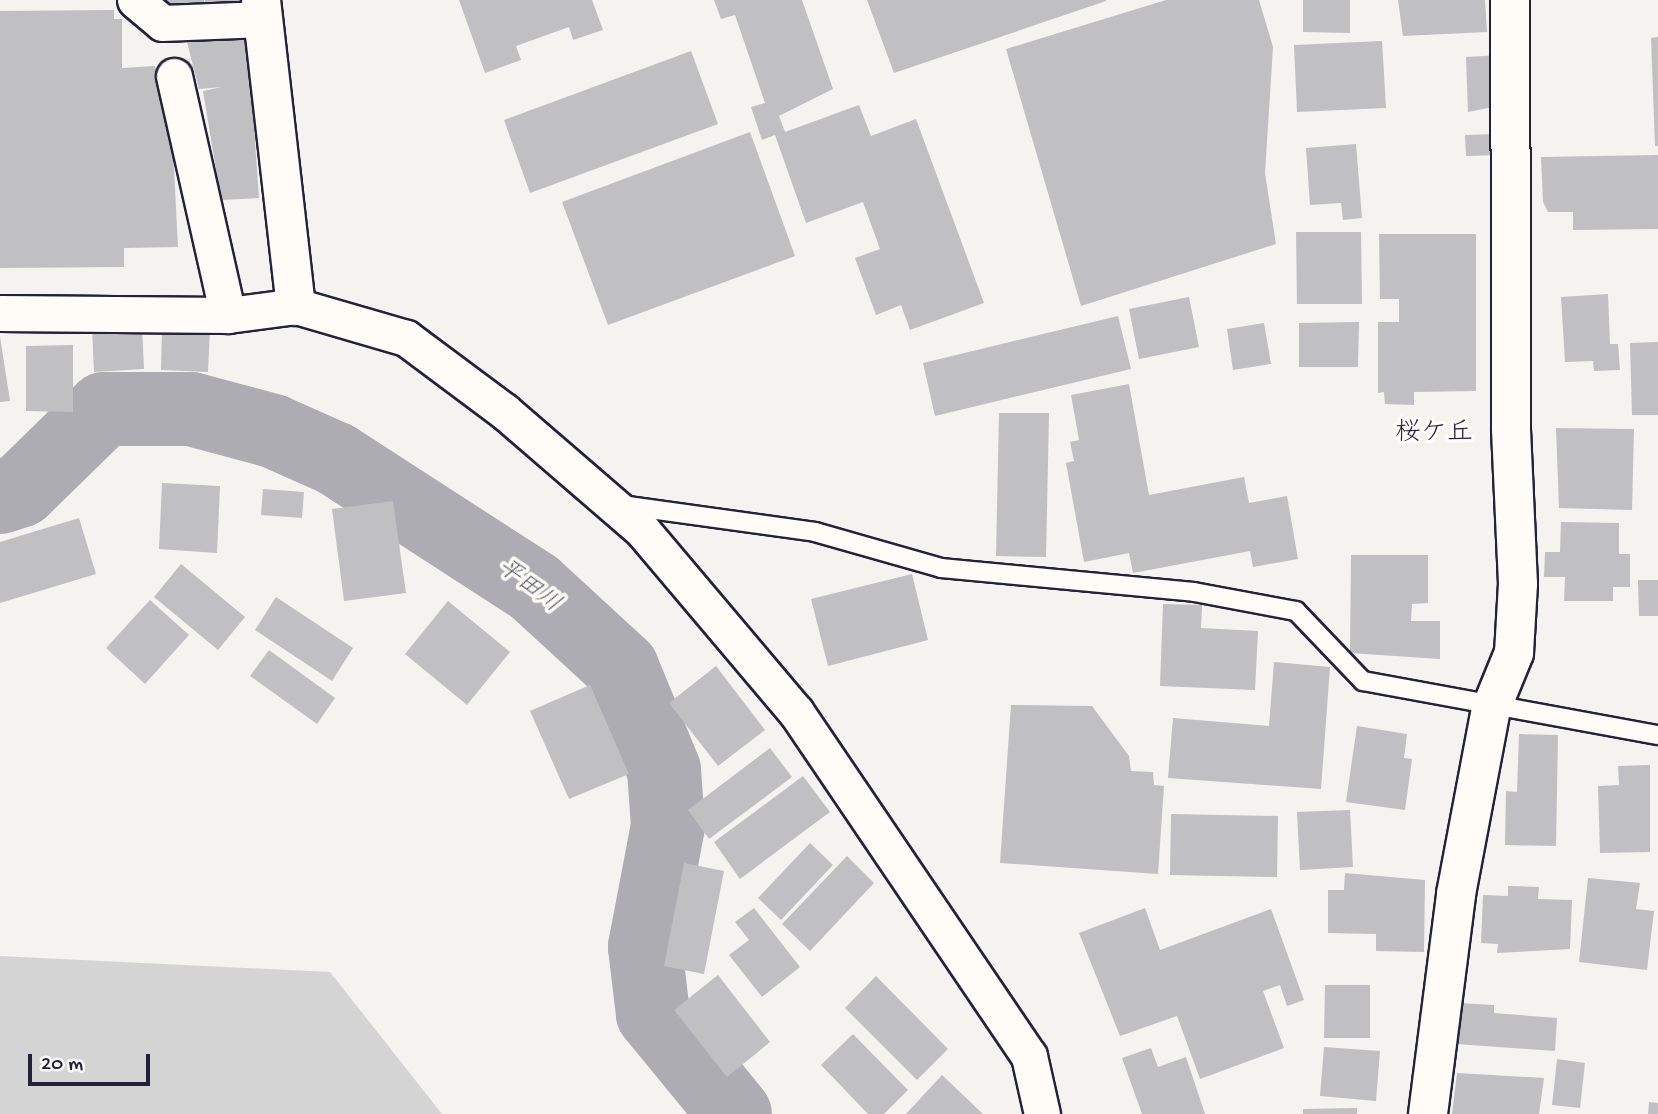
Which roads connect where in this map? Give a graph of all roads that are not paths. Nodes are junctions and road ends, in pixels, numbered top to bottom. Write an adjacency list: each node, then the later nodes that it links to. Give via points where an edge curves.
1 (135, 0): 3 (street, via 162,23)
2 (1510, 0): 9 (street, via 1511,428 1518,584 1514,653)
3 (262, 9): 5 (street)
4 (174, 76): 7 (street)
5 (296, 306): 7 (street); 8 (street, via 405,338)
6 (0, 313): 7 (street)
7 (229, 315)
8 (612, 505): 9 (lane, via 815,532 941,568 1194,592 1296,611 1363,681); 11 (street, via 642,530 796,712 1029,1056)
9 (1491, 709): 10 (lane); 12 (street, via 1456,894)
10 (1658, 735)
11 (1042, 1114)
12 (1428, 1114)

